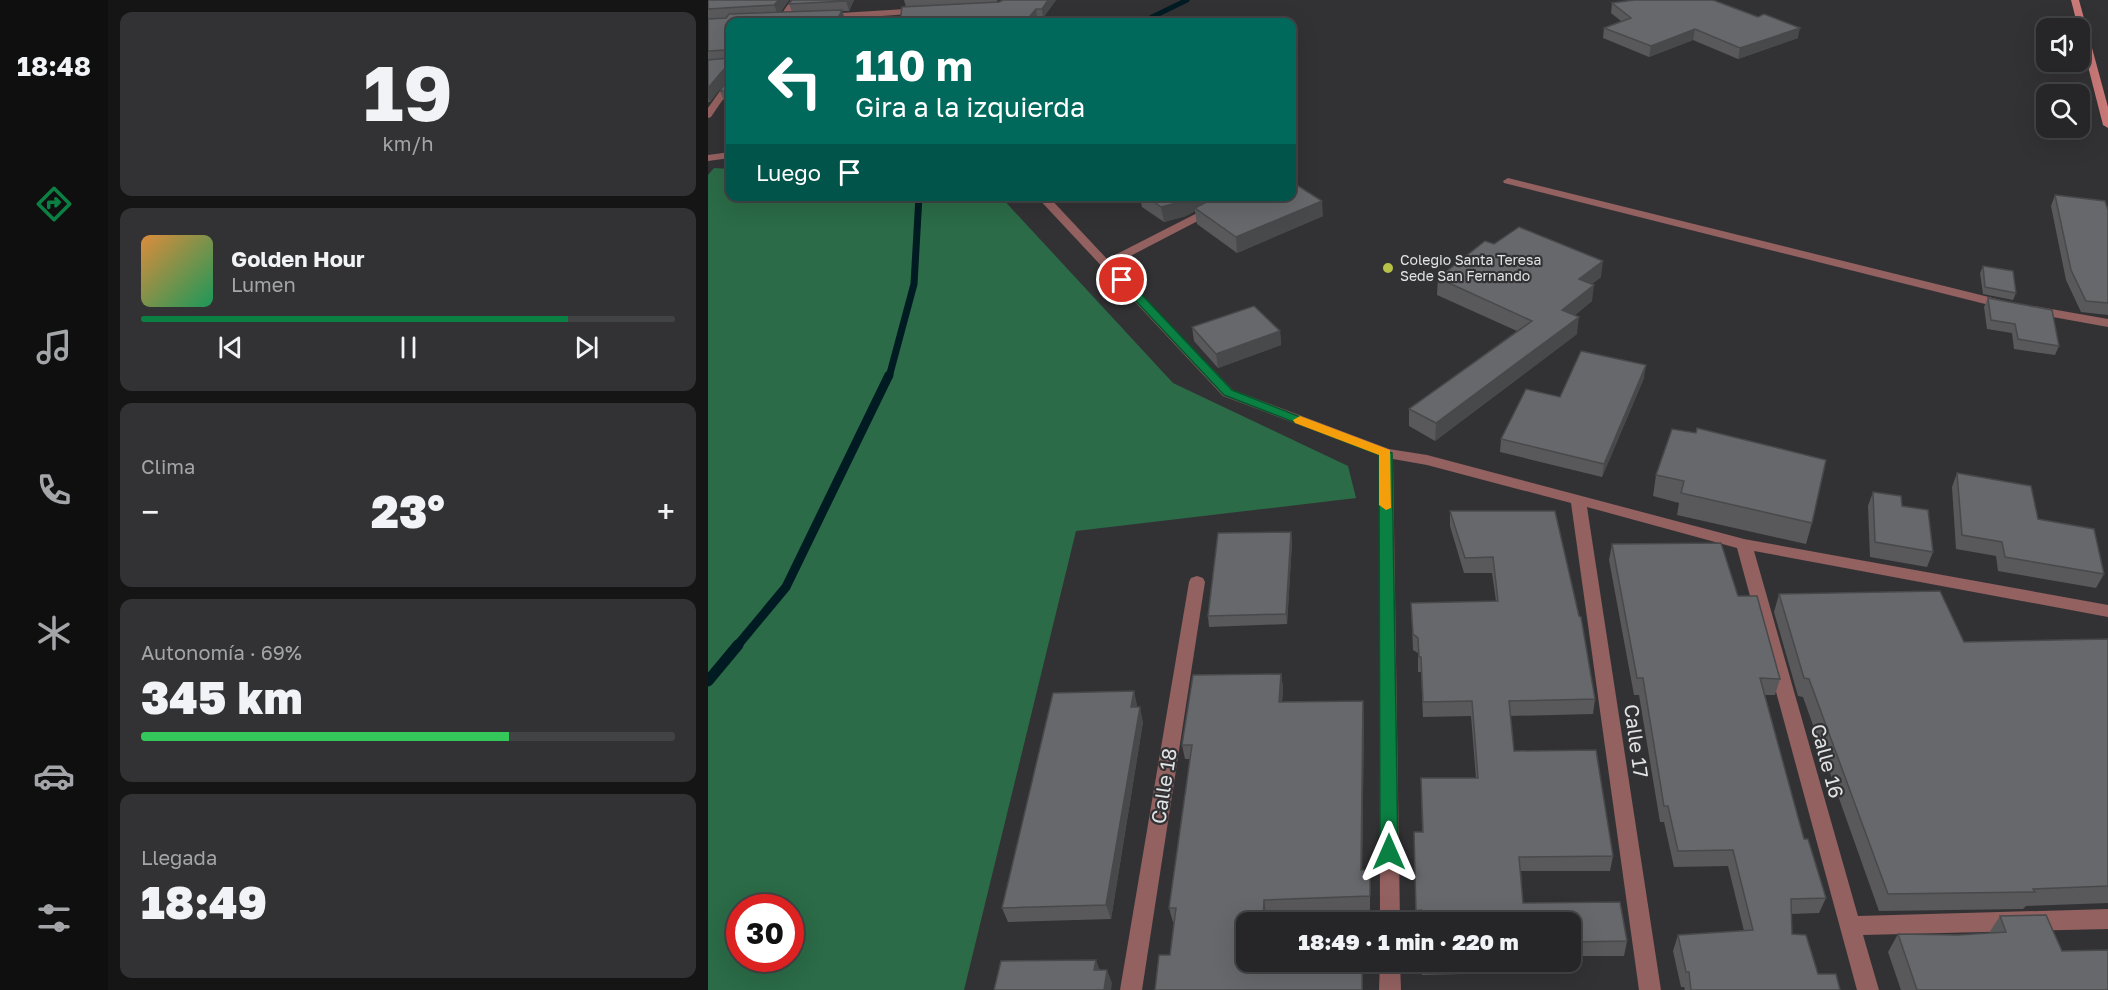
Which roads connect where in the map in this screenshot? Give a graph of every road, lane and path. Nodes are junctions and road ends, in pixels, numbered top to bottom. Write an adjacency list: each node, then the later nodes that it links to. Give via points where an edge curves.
1 (795, 0): 7 (street)
2 (899, 0): 5 (street)
3 (2075, 0): 11 (street)
4 (936, 10): 5 (street)
5 (892, 13): 6 (street); 8 (street)
6 (815, 17)
7 (780, 18)
8 (889, 18)
9 (726, 89): 10 (street)
10 (708, 115)
11 (2108, 125)
12 (726, 156): 13 (street)
13 (708, 158)
14 (1508, 181): 18 (street, via 2021,308)
15 (1046, 201): 17 (street)
16 (1226, 202): 17 (street)
17 (1107, 264): 19 (street, via 1228,393)
18 (2108, 323)
19 (1386, 453): 20 (street); 24 (street)
20 (1578, 499): 21 (street); 30 (street, Calle 17)
21 (1744, 544): 23 (street); 26 (street, Calle 16)
22 (1197, 582): 28 (street, Calle 18)
23 (2108, 611)
24 (1390, 912)
25 (2108, 920): 26 (street)
26 (1850, 926): 31 (street, Calle 16)
27 (1390, 972): 29 (street)
28 (1131, 990)
29 (1390, 990)
30 (1650, 990)
31 (1868, 990)

